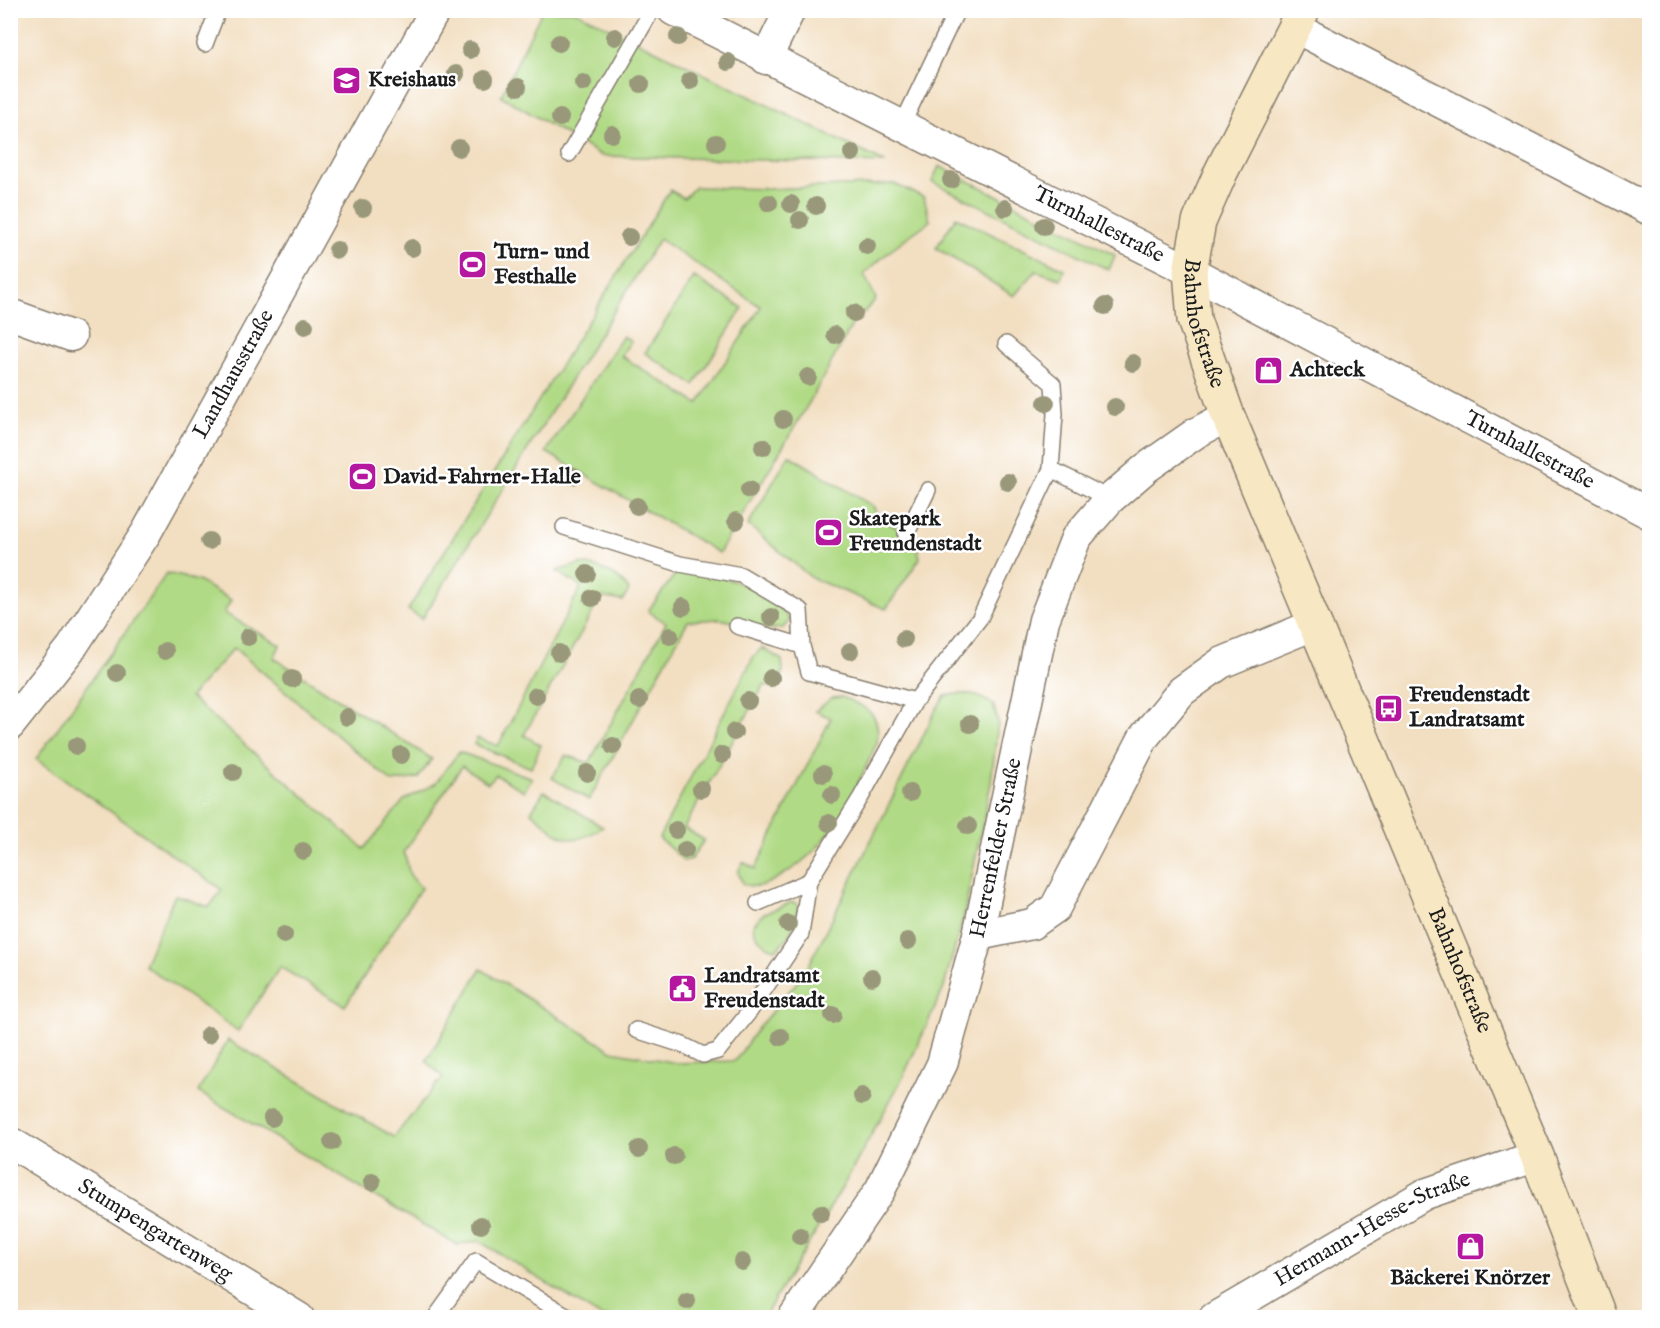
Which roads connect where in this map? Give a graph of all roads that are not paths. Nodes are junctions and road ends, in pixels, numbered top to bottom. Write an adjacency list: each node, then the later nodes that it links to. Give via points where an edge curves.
1 (218, 10): 8 (lane)
2 (435, 10): 28 (street, Landhausstraße, via 146,532 72,647)
3 (652, 10): 11 (lane)
4 (673, 10): 9 (street, Turnhallestraße)
5 (790, 10): 9 (street)
6 (957, 10): 10 (lane)
7 (1299, 19): 12 (street, Bahnhofstraße); 13 (street, Bahnhofstraße, via 1199,222)
8 (205, 44)
9 (766, 59): 10 (street, Turnhallestraße)
10 (902, 125): 13 (street, Turnhallestraße)
11 (569, 154)
12 (1650, 210)
13 (1190, 271): 17 (street, Bahnhofstraße, via 1194,320); 21 (street, Turnhallestraße)
14 (10, 314): 15 (street)
15 (71, 336)
16 (1006, 344): 18 (lane, via 1053,384)
17 (1228, 416): 20 (street, Herrenfelder Straße, via 1146,468); 24 (street, Bahnhofstraße)
18 (1051, 469): 20 (lane); 27 (lane, via 980,618)
19 (928, 490): 23 (lane)
20 (1110, 499): 31 (street, Herrenfelder Straße, via 1076,538 1044,620)
21 (1650, 514)
22 (564, 527): 26 (lane, via 661,558 741,575 800,610)
23 (906, 535)
24 (1316, 624): 31 (street, via 1221,663 1182,691 1144,737 1055,908 1032,924); 34 (street, Bahnhofstraße)
25 (737, 626): 26 (lane)
26 (801, 646): 27 (lane, via 809,672)
27 (915, 701): 29 (lane)
28 (10, 725)
29 (809, 881): 30 (lane); 32 (lane, via 801,934 718,1051 703,1055)
30 (758, 903)
31 (978, 935): 38 (street, Herrenfelder Straße, via 942,1064 880,1190)
32 (636, 1030)
33 (10, 1142): 35 (street, Stumpengartenweg)
34 (1537, 1156): 39 (street, Hermann-Hesse-Straße, via 1425,1194); 40 (street, Bahnhofstraße)
35 (299, 1317)
36 (435, 1317): 37 (lane, via 476,1261)
37 (571, 1317)
38 (793, 1317)
39 (1214, 1317)
40 (1600, 1317)

